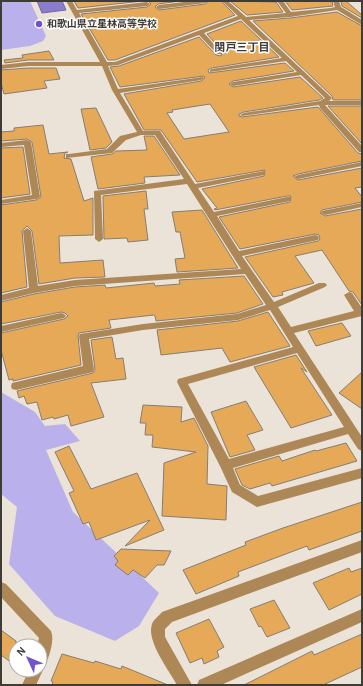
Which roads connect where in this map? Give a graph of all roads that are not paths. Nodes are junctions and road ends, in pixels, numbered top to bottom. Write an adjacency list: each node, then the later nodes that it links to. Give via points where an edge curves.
1 (69, 1): 9 (street)
2 (205, 1): 7 (street)
3 (225, 1): 11 (street)
4 (280, 1): 10 (street)
5 (336, 1): 8 (street)
6 (147, 4): 9 (street)
7 (159, 7)
8 (338, 8): 10 (street); 12 (street)
9 (75, 12): 16 (street)
10 (290, 15): 11 (street)
11 (243, 18): 13 (street); 15 (street)
12 (362, 23)
13 (199, 32): 14 (street); 16 (street, via 116,64)
14 (219, 53)
15 (287, 60): 18 (street); 19 (street)
16 (104, 63): 17 (street); 22 (street)
17 (1, 67)
18 (212, 71)
19 (302, 73): 21 (street); 24 (street, via 329,98)
20 (201, 78): 22 (street)
21 (233, 84)
22 (117, 91): 26 (street)
23 (362, 102): 24 (street)
24 (322, 103): 25 (street); 28 (street, via 322,107)
25 (244, 115)
26 (141, 133): 29 (street, via 123,138 109,151); 33 (street, via 157,132)
27 (1, 145): 35 (street, via 27,142 36,197)
28 (362, 150)
29 (68, 156)
30 (362, 164): 32 (street)
31 (260, 173): 33 (street)
32 (298, 177)
33 (191, 184): 38 (street); 41 (street, via 97,193)
34 (288, 199): 38 (street)
35 (1, 202)
36 (362, 205): 37 (street)
37 (325, 213)
38 (212, 215): 42 (street)
39 (26, 232): 45 (street)
40 (315, 238): 42 (street)
41 (99, 239)
42 (236, 254): 43 (street)
43 (247, 271): 45 (street, via 75,283); 48 (street)
44 (322, 285): 48 (street)
45 (34, 290): 47 (street)
46 (349, 295): 51 (street, via 360,313)
47 (1, 298)
48 (272, 306): 51 (street); 53 (street, via 238,317 84,336 89,369)
49 (61, 316): 50 (street)
50 (1, 329)
51 (288, 331): 52 (street)
52 (300, 349): 54 (street); 56 (street, via 182,382)
53 (16, 386)
54 (351, 429): 55 (street); 56 (street)
55 (362, 446)
56 (226, 466): 57 (street, via 236,488 257,502)
57 (362, 472)
58 (362, 546): 62 (street, via 167,617 158,626 158,638)
59 (1, 588): 61 (street)
60 (362, 615): 63 (street)
61 (46, 638)
62 (185, 685)
63 (204, 685)

